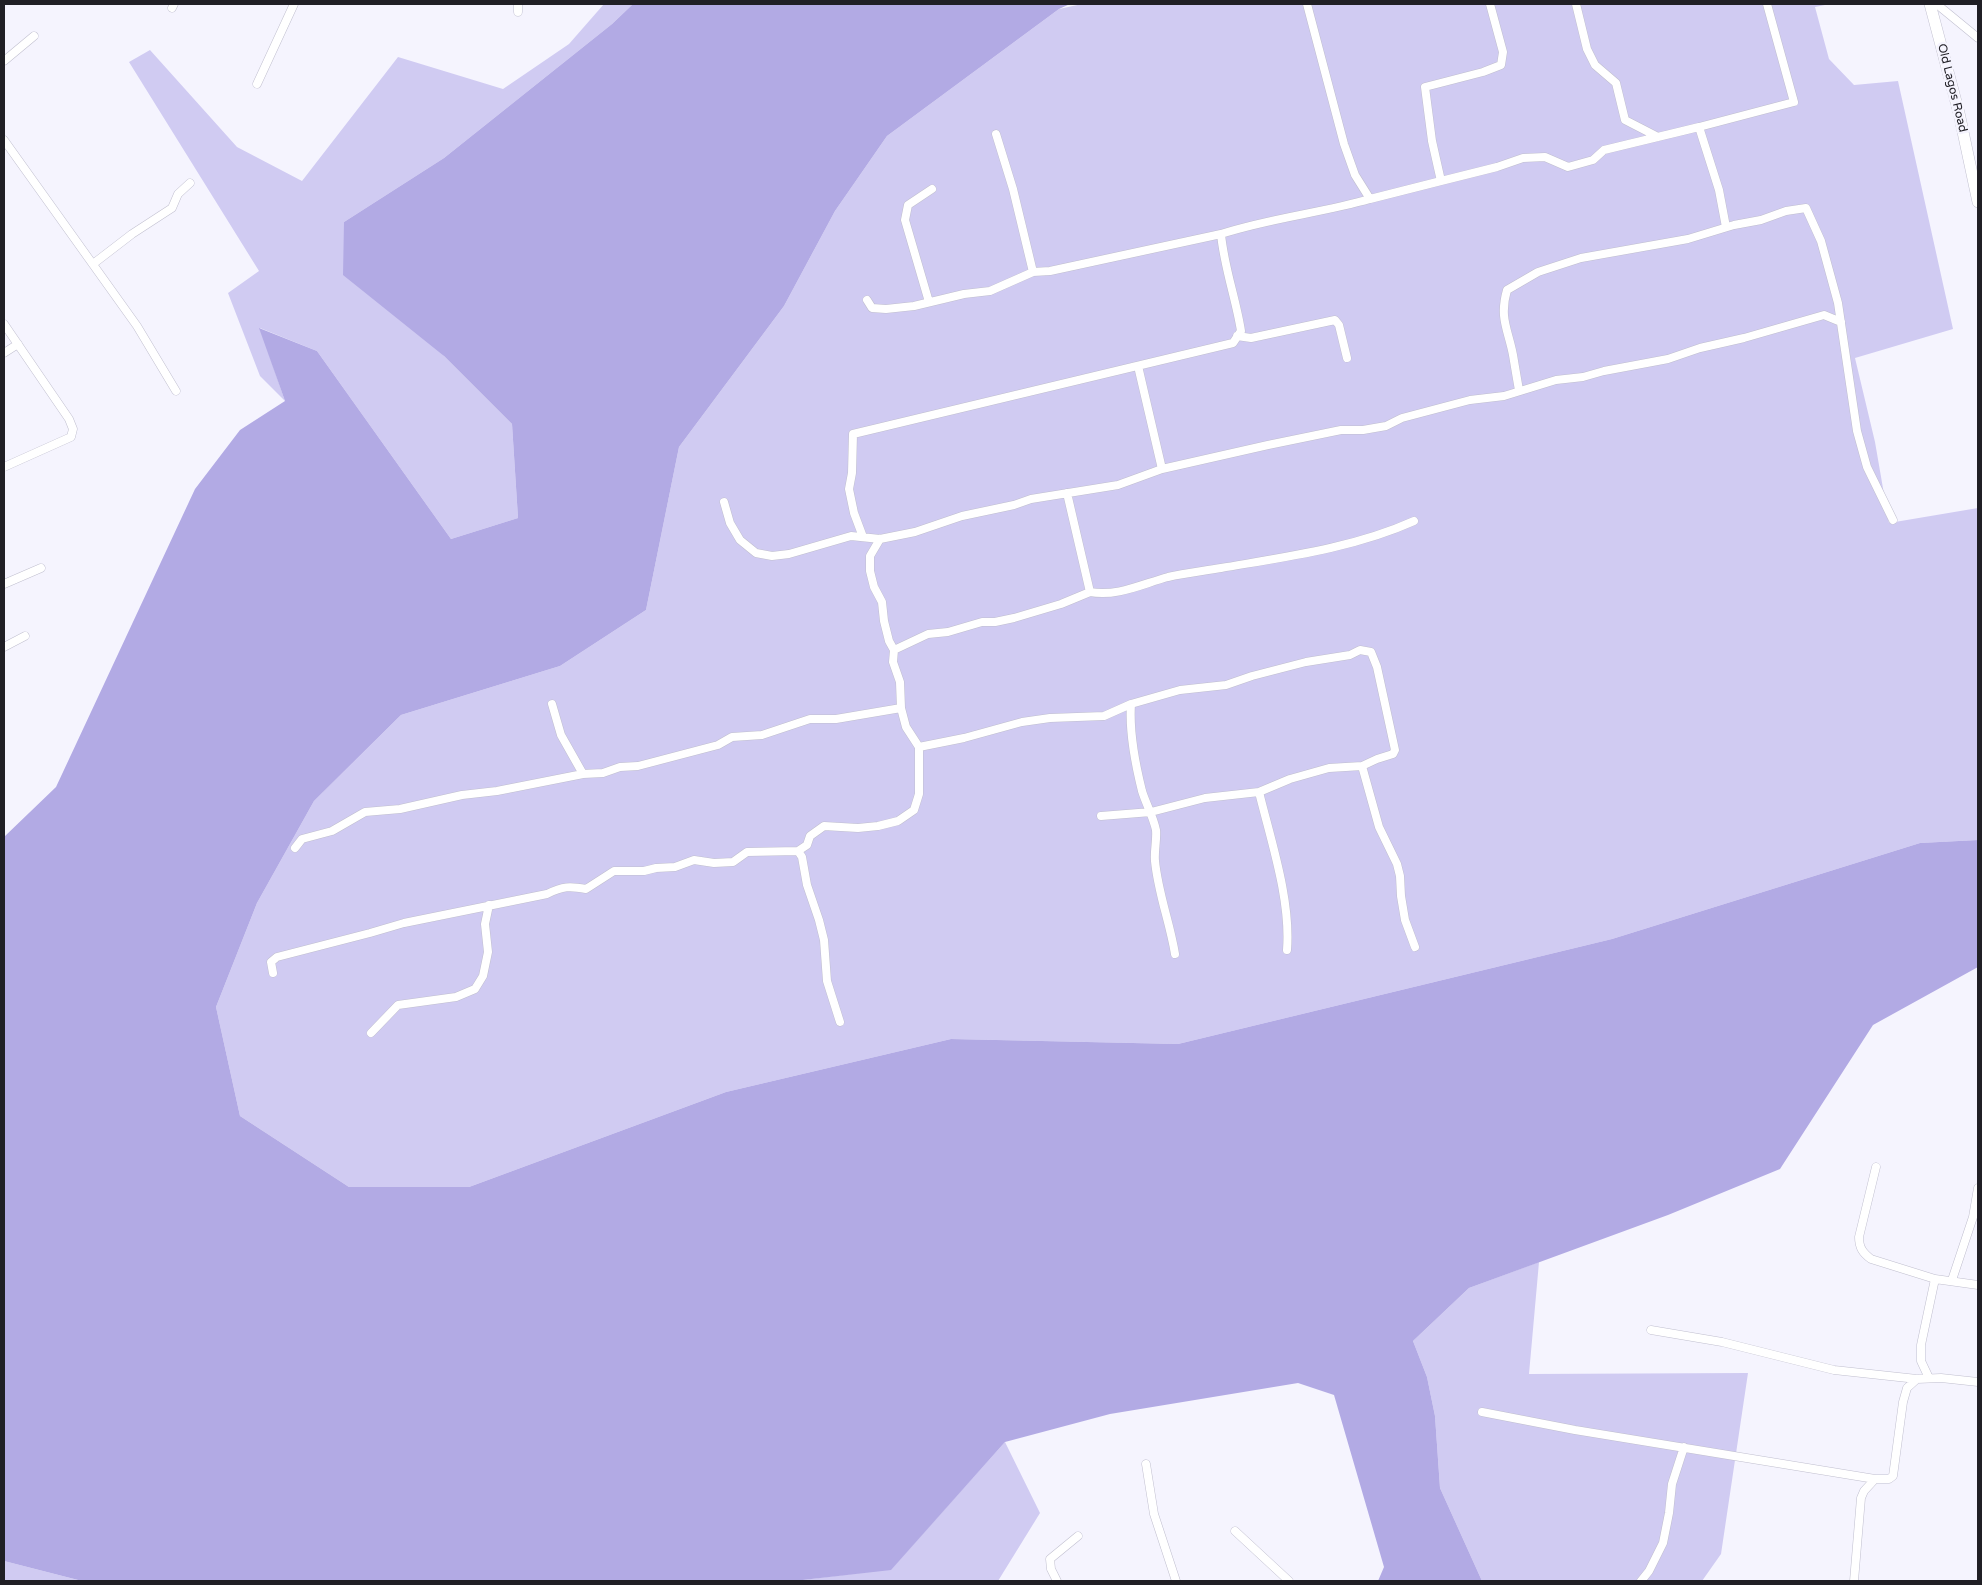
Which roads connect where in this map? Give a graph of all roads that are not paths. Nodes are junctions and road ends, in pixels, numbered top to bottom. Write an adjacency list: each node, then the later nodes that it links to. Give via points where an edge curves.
1 (294, 4): 10 (street)
2 (1307, 4): 18 (street, via 1344,144 1355,175)
3 (1490, 4): 15 (street, via 1503,52 1501,65 1425,88)
4 (1576, 4): 13 (street, via 1588,49 1595,65 1616,83 1626,120)
5 (1767, 4): 11 (street, via 1794,102)
6 (1935, 6): 8 (street); 19 (main road, Old Lagos Road)
7 (34, 36): 9 (street)
8 (1978, 38)
9 (4, 60)
10 (257, 84)
11 (1699, 127): 13 (street); 20 (street, via 1719,190)
12 (996, 134): 23 (street)
13 (1658, 137): 15 (street, via 1604,150 1593,160 1568,167 1545,158 1523,158)
14 (4, 140): 22 (street)
15 (1441, 181): 18 (street)
16 (190, 183): 22 (street, via 178,194 172,208)
17 (932, 189): 25 (street, via 908,205 905,220)
18 (1370, 199): 21 (street)
19 (1978, 202)
20 (1726, 227): 26 (street, via 1806,208 1821,241 1838,302); 33 (street, via 1688,239 1581,258 1538,272 1507,290 1503,305 1504,323)
21 (1221, 234): 23 (street); 28 (street, via 1241,331)
22 (92, 264): 34 (street, via 137,326)
23 (1033, 272): 25 (street, via 990,292)
24 (867, 300): 25 (street, via 872,308 886,309)
25 (929, 302)
26 (1840, 322): 33 (street, via 1824,315 1668,359); 39 (street, via 1856,431 1867,467)
27 (4, 324): 29 (street)
28 (1237, 336): 31 (street, via 1251,338 1335,320 1340,325); 32 (street, via 1232,343)
29 (18, 344): 30 (street); 35 (street, via 73,429 70,437)
30 (4, 353)
31 (1347, 358)
32 (1138, 366): 36 (street); 41 (street, via 853,434 849,489)
33 (1519, 390): 36 (street, via 1504,396 1428,410 1386,426 1341,430)
34 (176, 391)
35 (4, 467)
36 (1162, 469): 37 (street, via 1118,485)
37 (1066, 493): 42 (street); 45 (street)
38 (724, 502): 41 (street, via 730,523 740,540 756,553 772,556 789,554 851,536)
39 (1893, 520)
40 (1414, 521): 45 (street, via 1341,545 1169,577 1126,591)
41 (864, 537): 42 (street)
42 (880, 538): 48 (street, via 870,556 870,571)
43 (41, 568): 44 (street)
44 (4, 584)
45 (1090, 592): 48 (street, via 1014,618 928,634)
46 (25, 636): 47 (street)
47 (4, 647)
48 (894, 650): 51 (street)
49 (552, 704): 54 (street, via 561,735)
50 (1131, 704): 52 (street, via 1104,716 1022,722); 53 (street, via 1180,690 1226,685 1360,650 1371,652 1395,750 1393,754); 56 (street, via 1134,745 1143,792)
51 (901, 708): 52 (street, via 906,727); 54 (street, via 810,719 762,735 732,737 718,745 638,766)
52 (919, 747): 59 (street, via 919,794 914,810 898,821 878,826 824,826 810,836 807,845)
53 (1362, 766): 55 (street, via 1329,768); 61 (street, via 1379,827 1397,864 1404,920)
54 (583, 774): 58 (street, via 400,809 365,812 332,831 302,839)
55 (1259, 792): 56 (street, via 1205,798); 62 (street, via 1281,884 1289,931)
56 (1151, 812): 57 (street); 63 (street, via 1156,832 1155,860)
57 (1101, 816)
58 (295, 848)
59 (798, 852): 60 (street, via 748,852 733,862 694,860 675,867 614,871 586,889 571,886 548,894); 65 (street, via 824,940 827,981)
60 (489, 905): 64 (street, via 404,923 277,958 271,962); 66 (street, via 485,924 488,952 484,976 475,989 456,996 398,1005)
61 (1415, 947)
62 (1287, 950)
63 (1175, 954)
64 (273, 973)
65 (840, 1022)
66 (371, 1033)
67 (1876, 1168): 69 (street, via 1859,1246 1871,1259)
68 (1978, 1188): 70 (street, via 1973,1217)
69 (1935, 1279): 70 (street); 73 (street, via 1921,1345 1921,1360)
70 (1952, 1280): 71 (street)
71 (1978, 1285)
72 (1651, 1330): 74 (street, via 1722,1342 1820,1368)
73 (1929, 1378): 74 (street); 75 (street)
74 (1917, 1379): 79 (street, via 1907,1388 1903,1402 1893,1476 1889,1480)
75 (1978, 1382)
76 (1482, 1412): 77 (street)
77 (1684, 1447): 79 (street); 85 (street, via 1672,1484 1663,1543)
78 (1146, 1464): 83 (street, via 1154,1514)
79 (1875, 1480): 86 (street, via 1861,1498)
80 (1236, 1531): 84 (street)
81 (1078, 1536): 82 (street, via 1050,1559)
82 (1057, 1581)
83 (1176, 1581)
84 (1289, 1581)
85 (1641, 1581)
86 (1854, 1581)

